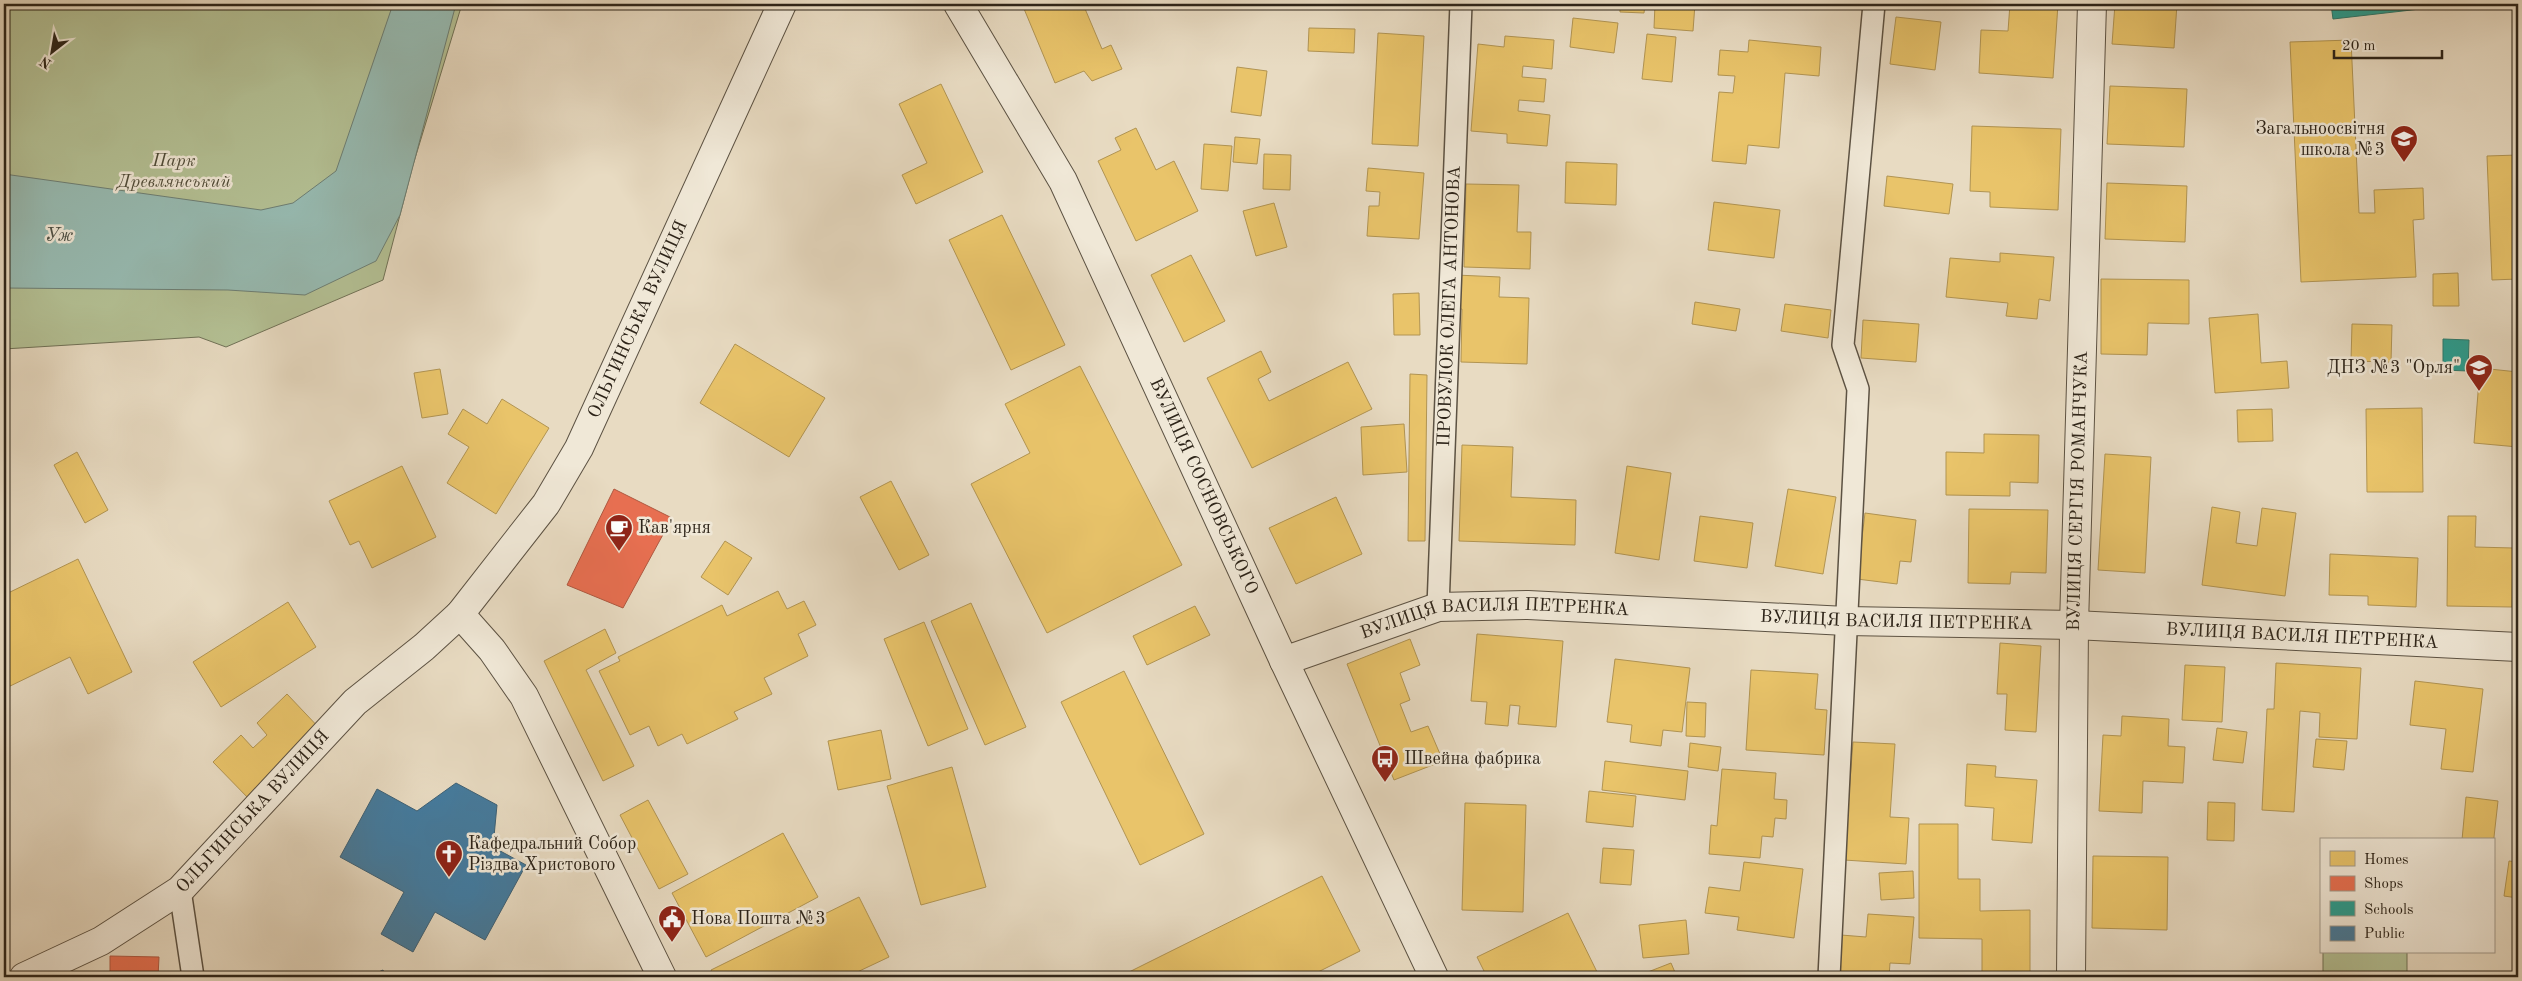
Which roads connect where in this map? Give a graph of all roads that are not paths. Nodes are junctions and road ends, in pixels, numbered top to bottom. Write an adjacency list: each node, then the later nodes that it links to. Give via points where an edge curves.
1 (782, 4): 7 (street, ОЛЬГИНСЬКА ВУЛИЦЯ, via 579,448 546,504)
2 (958, 4): 11 (street, ВУЛИЦЯ СОСНОВСЬКОГО, via 1063,181)
3 (1461, 4): 6 (lane, ПРОВУЛОК ОЛЕГА АНТОНОВА)
4 (1874, 4): 8 (lane, via 1843,345 1858,389)
5 (2092, 4): 9 (street, ВУЛИЦЯ СЕРГІЯ РОМАНЧУКА)
6 (1438, 607): 8 (street, ВУЛИЦЯ ВАСИЛЯ ПЕТРЕНКА, via 1528,605); 11 (street, ВУЛИЦЯ ВАСИЛЯ ПЕТРЕНКА)
7 (460, 614): 12 (street, ОЛЬГИНСЬКА ВУЛИЦЯ, via 356,702); 15 (street, via 492,650 524,696)
8 (1846, 621): 9 (street, ВУЛИЦЯ ВАСИЛЯ ПЕТРЕНКА); 17 (lane)
9 (2074, 625): 10 (street, ВУЛИЦЯ ВАСИЛЯ ПЕТРЕНКА); 18 (street, ВУЛИЦЯ СЕРГІЯ РОМАНЧУКА)
10 (2518, 647)
11 (1284, 661): 16 (street, ВУЛИЦЯ СОСНОВСЬКОГО)
12 (180, 890): 13 (street, ОЛЬГИНСЬКА ВУЛИЦЯ, via 101,941); 14 (lane)
13 (24, 977)
14 (193, 977)
15 (662, 977)
16 (1434, 977)
17 (1829, 977)
18 (2071, 977)

